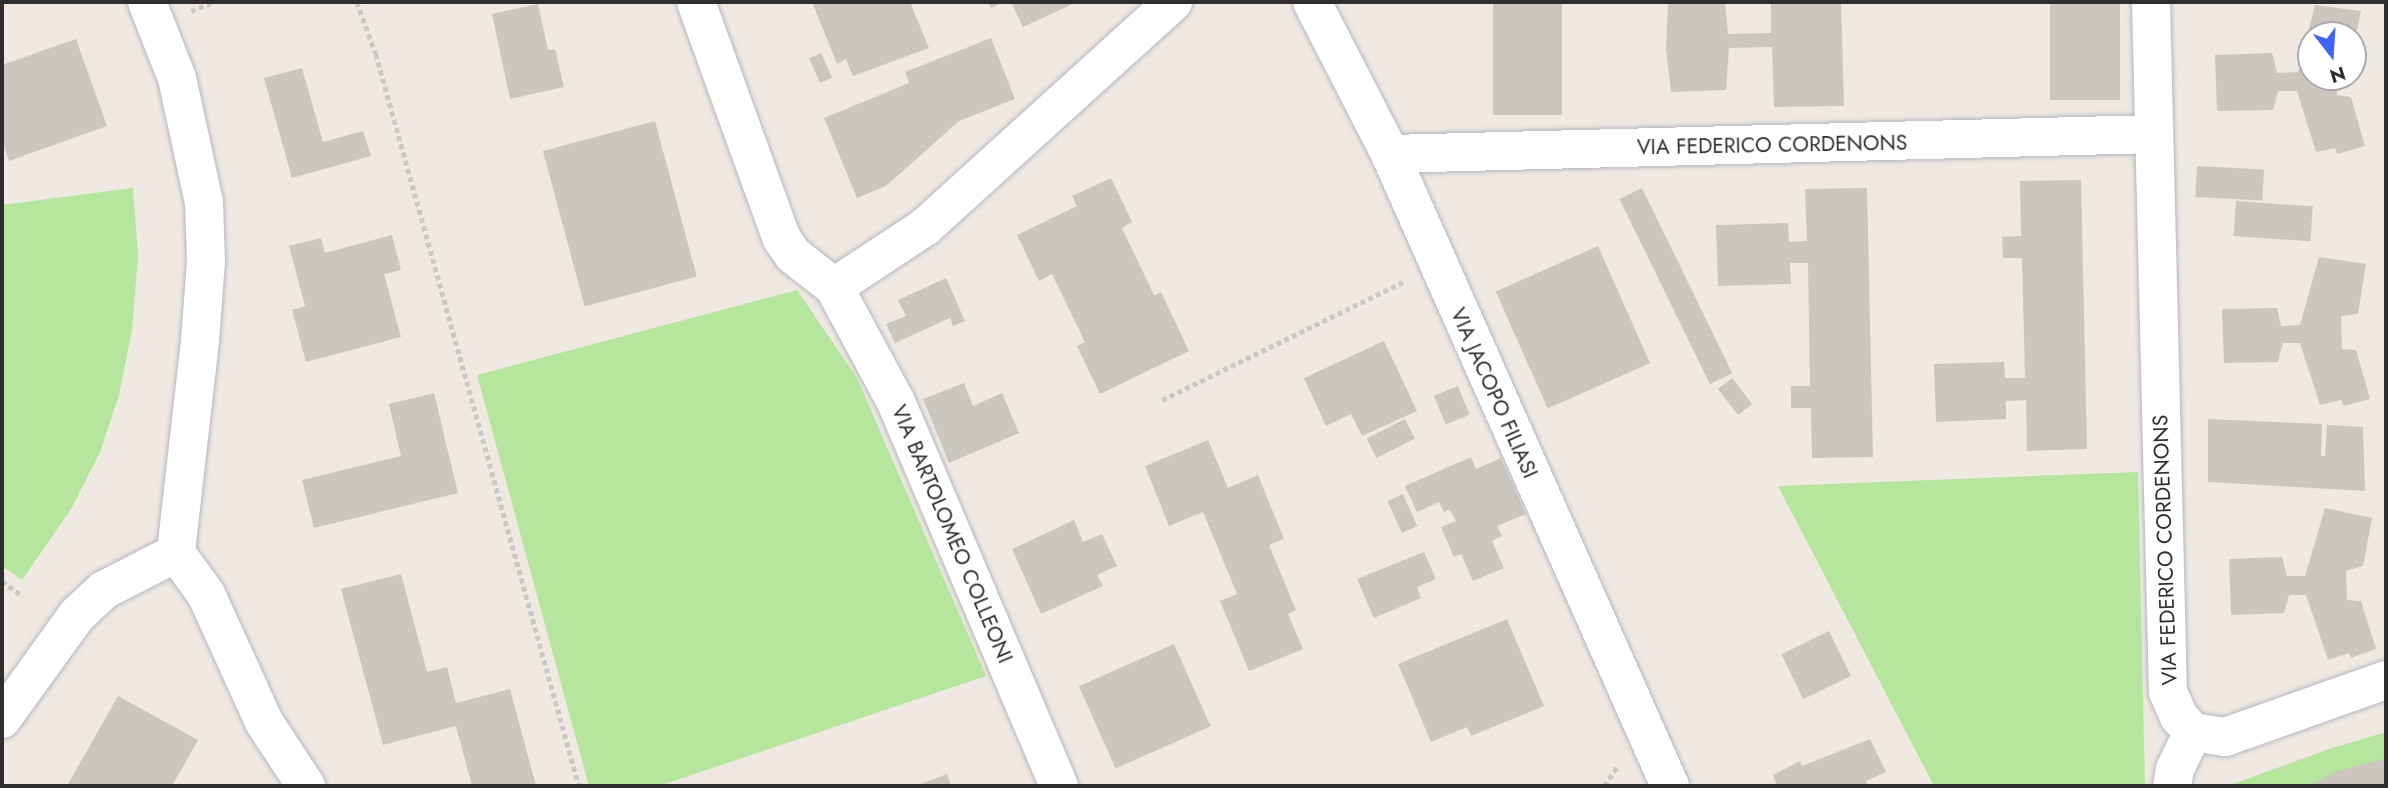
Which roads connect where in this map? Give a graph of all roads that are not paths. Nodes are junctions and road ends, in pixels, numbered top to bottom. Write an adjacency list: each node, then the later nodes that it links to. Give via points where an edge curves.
1 (147, 2): 9 (street, via 177,78 204,203 205,274)
2 (696, 2): 8 (street, VIA BARTOLOMEO COLLEONI, via 782,239 793,255)
3 (1173, 2): 8 (street, via 925,227)
4 (1312, 2): 7 (street, VIA JACOPO FILIASI)
5 (2151, 2): 6 (street, VIA FEDERICO CORDENONS)
6 (2154, 134): 7 (street, VIA FEDERICO CORDENONS); 12 (street, VIA FEDERICO CORDENONS, via 2168,692 2179,718)
7 (1390, 154): 15 (street, VIA JACOPO FILIASI)
8 (834, 287): 14 (street, VIA BARTOLOMEO COLLEONI, via 896,402)
9 (176, 553): 11 (street, via 104,590 77,615); 13 (street, via 206,594 264,722)
10 (2386, 680): 12 (street, via 2225,737)
11 (2, 719)
12 (2193, 732): 16 (street)
13 (306, 786)
14 (1059, 786)
15 (1670, 786)
16 (2172, 786)

